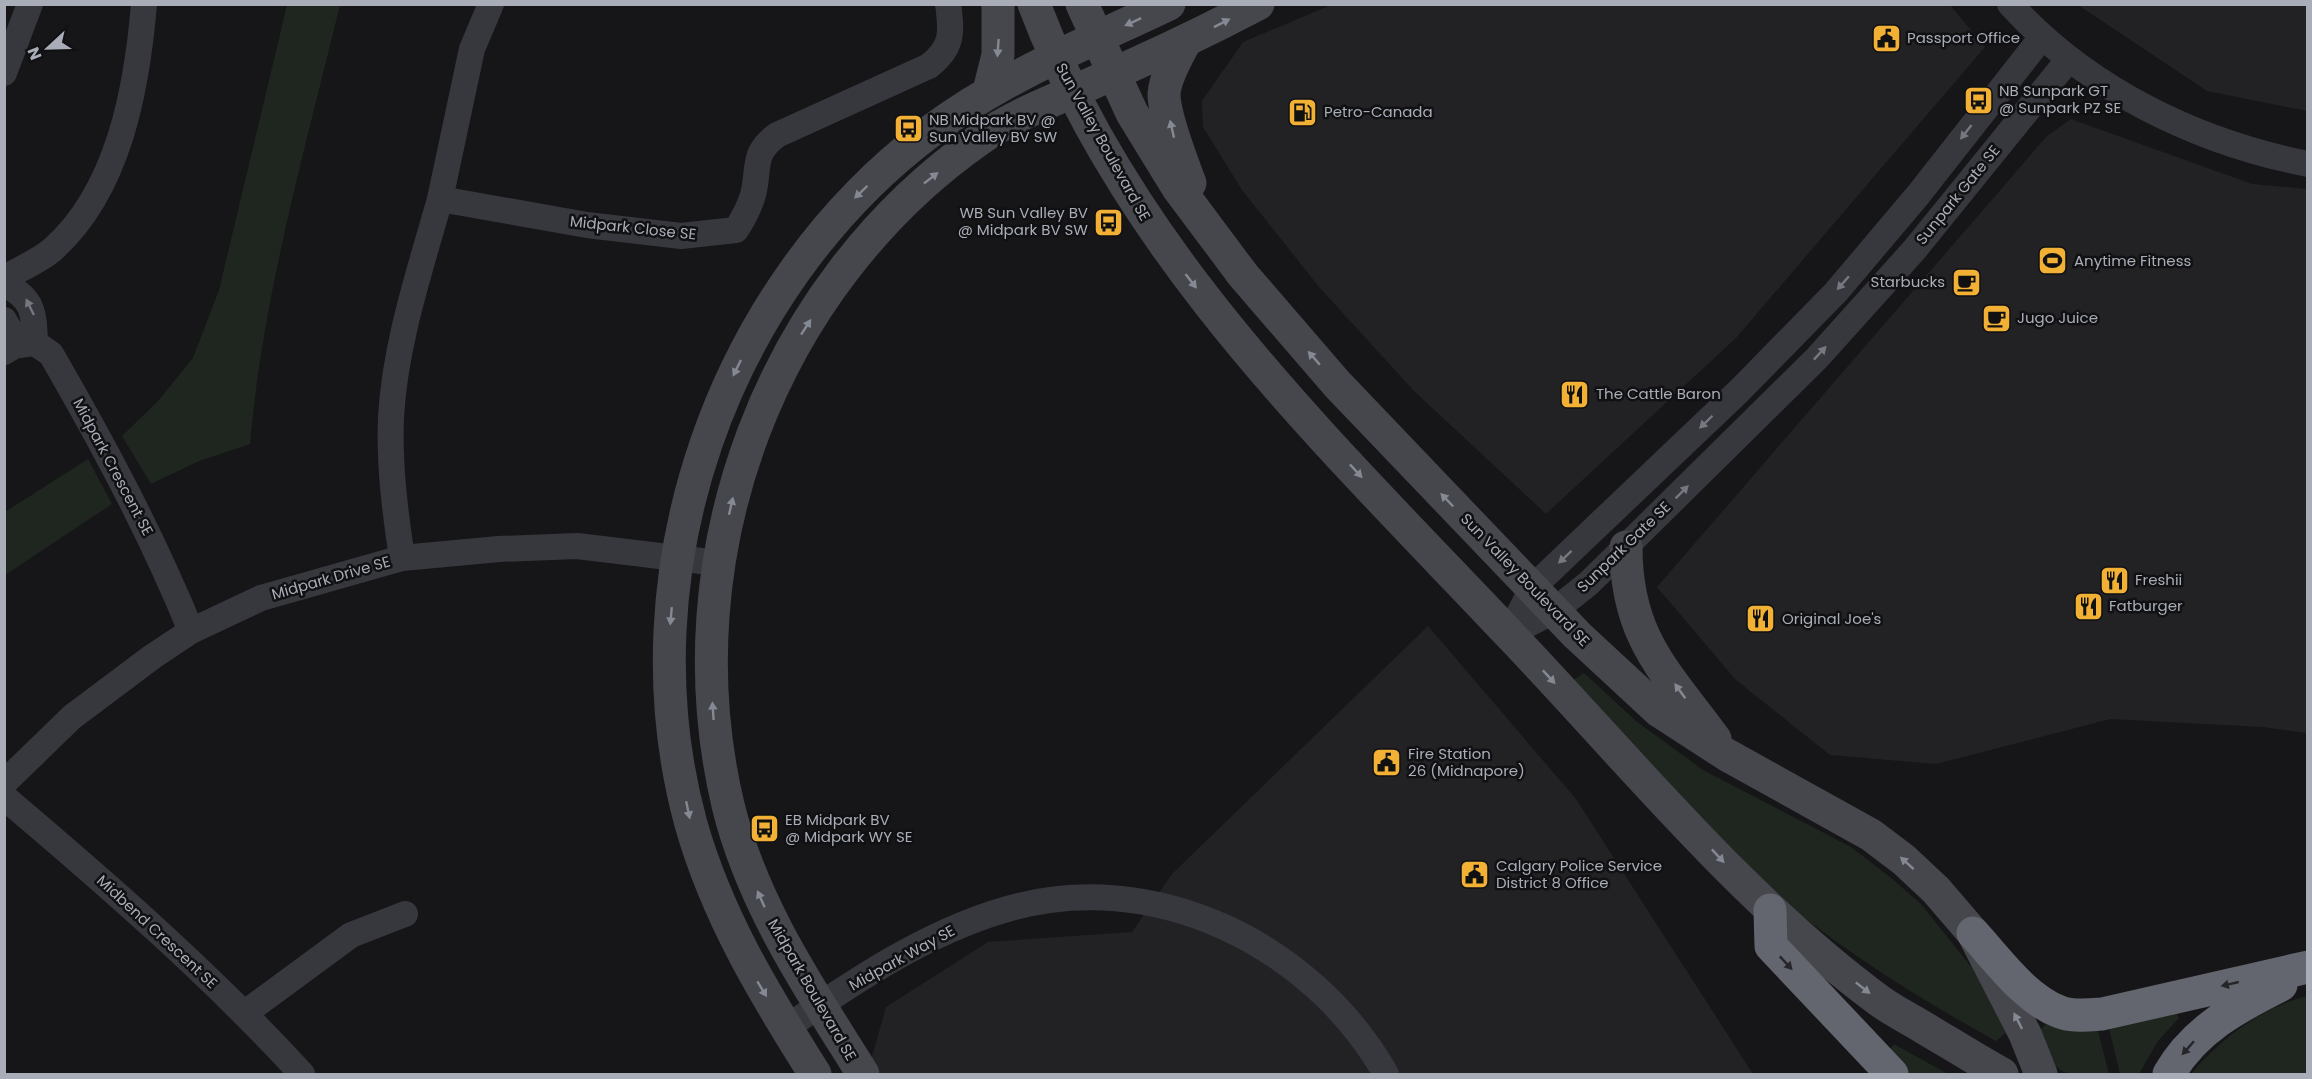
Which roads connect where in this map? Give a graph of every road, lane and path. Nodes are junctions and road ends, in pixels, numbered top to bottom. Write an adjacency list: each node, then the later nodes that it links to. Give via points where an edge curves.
1 (30, 4): 16 (street)
2 (144, 4): 23 (street, via 140,51 116,152 86,212 52,250)
3 (491, 4): 21 (street, via 472,49)
4 (948, 4): 21 (street, Midpark Close SE, via 949,40 944,54 929,66 765,144 758,156 753,194 736,230 681,236 587,225)
5 (998, 4): 18 (main road, one-way to 18, via 999,47)
6 (1034, 4): 14 (main road, Sun Valley Boulevard SE)
7 (1082, 4): 12 (main road, Sun Valley Boulevard SE)
8 (1169, 4): 12 (main road, one-way to 12)
9 (1258, 4): 13 (main road, Midpark Boulevard SE, one-way to 9)
10 (2010, 4): 11 (street)
11 (2042, 37): 15 (street); 32 (street, Sunpark Gate SE, one-way to 32, via 1836,292 1740,390)
12 (1097, 39): 14 (main road); 17 (main road, Sun Valley Boulevard SE)
13 (1185, 42): 17 (main road, Midpark Boulevard SE); 22 (main road, one-way to 13, via 1176,145 1164,93)
14 (1056, 58): 18 (main road); 19 (main road, Sun Valley Boulevard SE)
15 (2069, 59): 20 (street, via 2122,94 2188,128 2238,147); 28 (street, Sunpark Gate SE, one-way to 15, via 1816,358 1915,249)
16 (4, 74)
17 (1112, 75): 19 (main road, Midpark Boulevard SE); 22 (main road, Sun Valley Boulevard SE, via 1152,148)
18 (989, 91): 30 (main road, one-way to 30, via 893,161 842,211 799,263 743,355 721,402 701,456)
19 (1073, 92): 31 (main road, Midpark Boulevard SE, one-way to 19, via 738,479 766,401 786,357 830,290 874,233 919,188 982,138); 35 (main road, Sun Valley Boulevard SE, one-way to 35, via 1128,192 1195,285 1316,428)
20 (2307, 164)
21 (440, 199): 29 (street, via 412,298 394,388 390,460)
22 (1205, 224): 32 (main road, Sun Valley Boulevard SE, one-way to 22, via 1337,384 1243,275)
23 (4, 278)
24 (4, 284): 26 (street, one-way to 24, via 35,317 23,293)
25 (4, 320): 26 (street, Midpark Crescent SE, via 10,331)
26 (35, 343): 27 (street); 34 (street, Midpark Crescent SE, via 51,354 111,459)
27 (4, 352)
28 (1626, 548): 33 (street, Sunpark Gate SE); 36 (main road, one-way to 28, via 1646,644 1632,608 1626,579)
29 (402, 558): 30 (street, Midpark Drive SE, via 577,546); 34 (street, Midpark Drive SE, via 261,598)
30 (677, 558): 31 (street, Midpark Drive SE); 46 (main road, one-way to 46, via 670,673 676,751 691,823 727,922 746,963)
31 (718, 563): 44 (main road, Midpark Boulevard SE, one-way to 31, via 763,904 729,808 712,702 712,629)
32 (1532, 588): 33 (main road, Sun Valley Boulevard SE); 35 (street, Sunpark Gate SE)
33 (1554, 611): 35 (street, Sunpark Gate SE); 36 (main road, Sun Valley Boulevard SE, via 1659,711)
34 (191, 631): 37 (street, Midpark Drive SE, via 72,717)
35 (1509, 634): 39 (main road, Sun Valley Boulevard SE, one-way to 39)
36 (1727, 755): 41 (main road, Sun Valley Boulevard SE, one-way to 36, via 1904,860 1871,835)
37 (4, 783)
38 (4, 797): 45 (street, Midbend Crescent SE, via 113,890)
39 (1770, 910): 51 (highway, one-way to 51, via 1771,946); 52 (main road, Sun Valley Boulevard SE, one-way to 52, via 1880,1002)
40 (405, 914): 45 (street, via 351,934)
41 (1973, 933): 42 (highway, one-way to 41, via 2102,1014 2080,1015 2061,1013 2033,997); 53 (main road, Sun Valley Boulevard SE, one-way to 41)
42 (2307, 967)
43 (2307, 972): 54 (highway, one-way to 54, via 2225,1015 2189,1046)
44 (820, 1005): 46 (street, Midpark Way SE); 49 (main road, Midpark Boulevard SE); 50 (street, Midpark Way SE, via 914,948 974,919 1042,901 1122,899 1205,918 1277,955 1310,979 1337,1006)
45 (245, 1013): 47 (street, Midbend Crescent SE)
46 (786, 1028): 48 (main road)
47 (302, 1074)
48 (815, 1074)
49 (862, 1074)
50 (1386, 1074)
51 (1892, 1074)
52 (2002, 1074)
53 (2041, 1074)
54 (2169, 1074)

